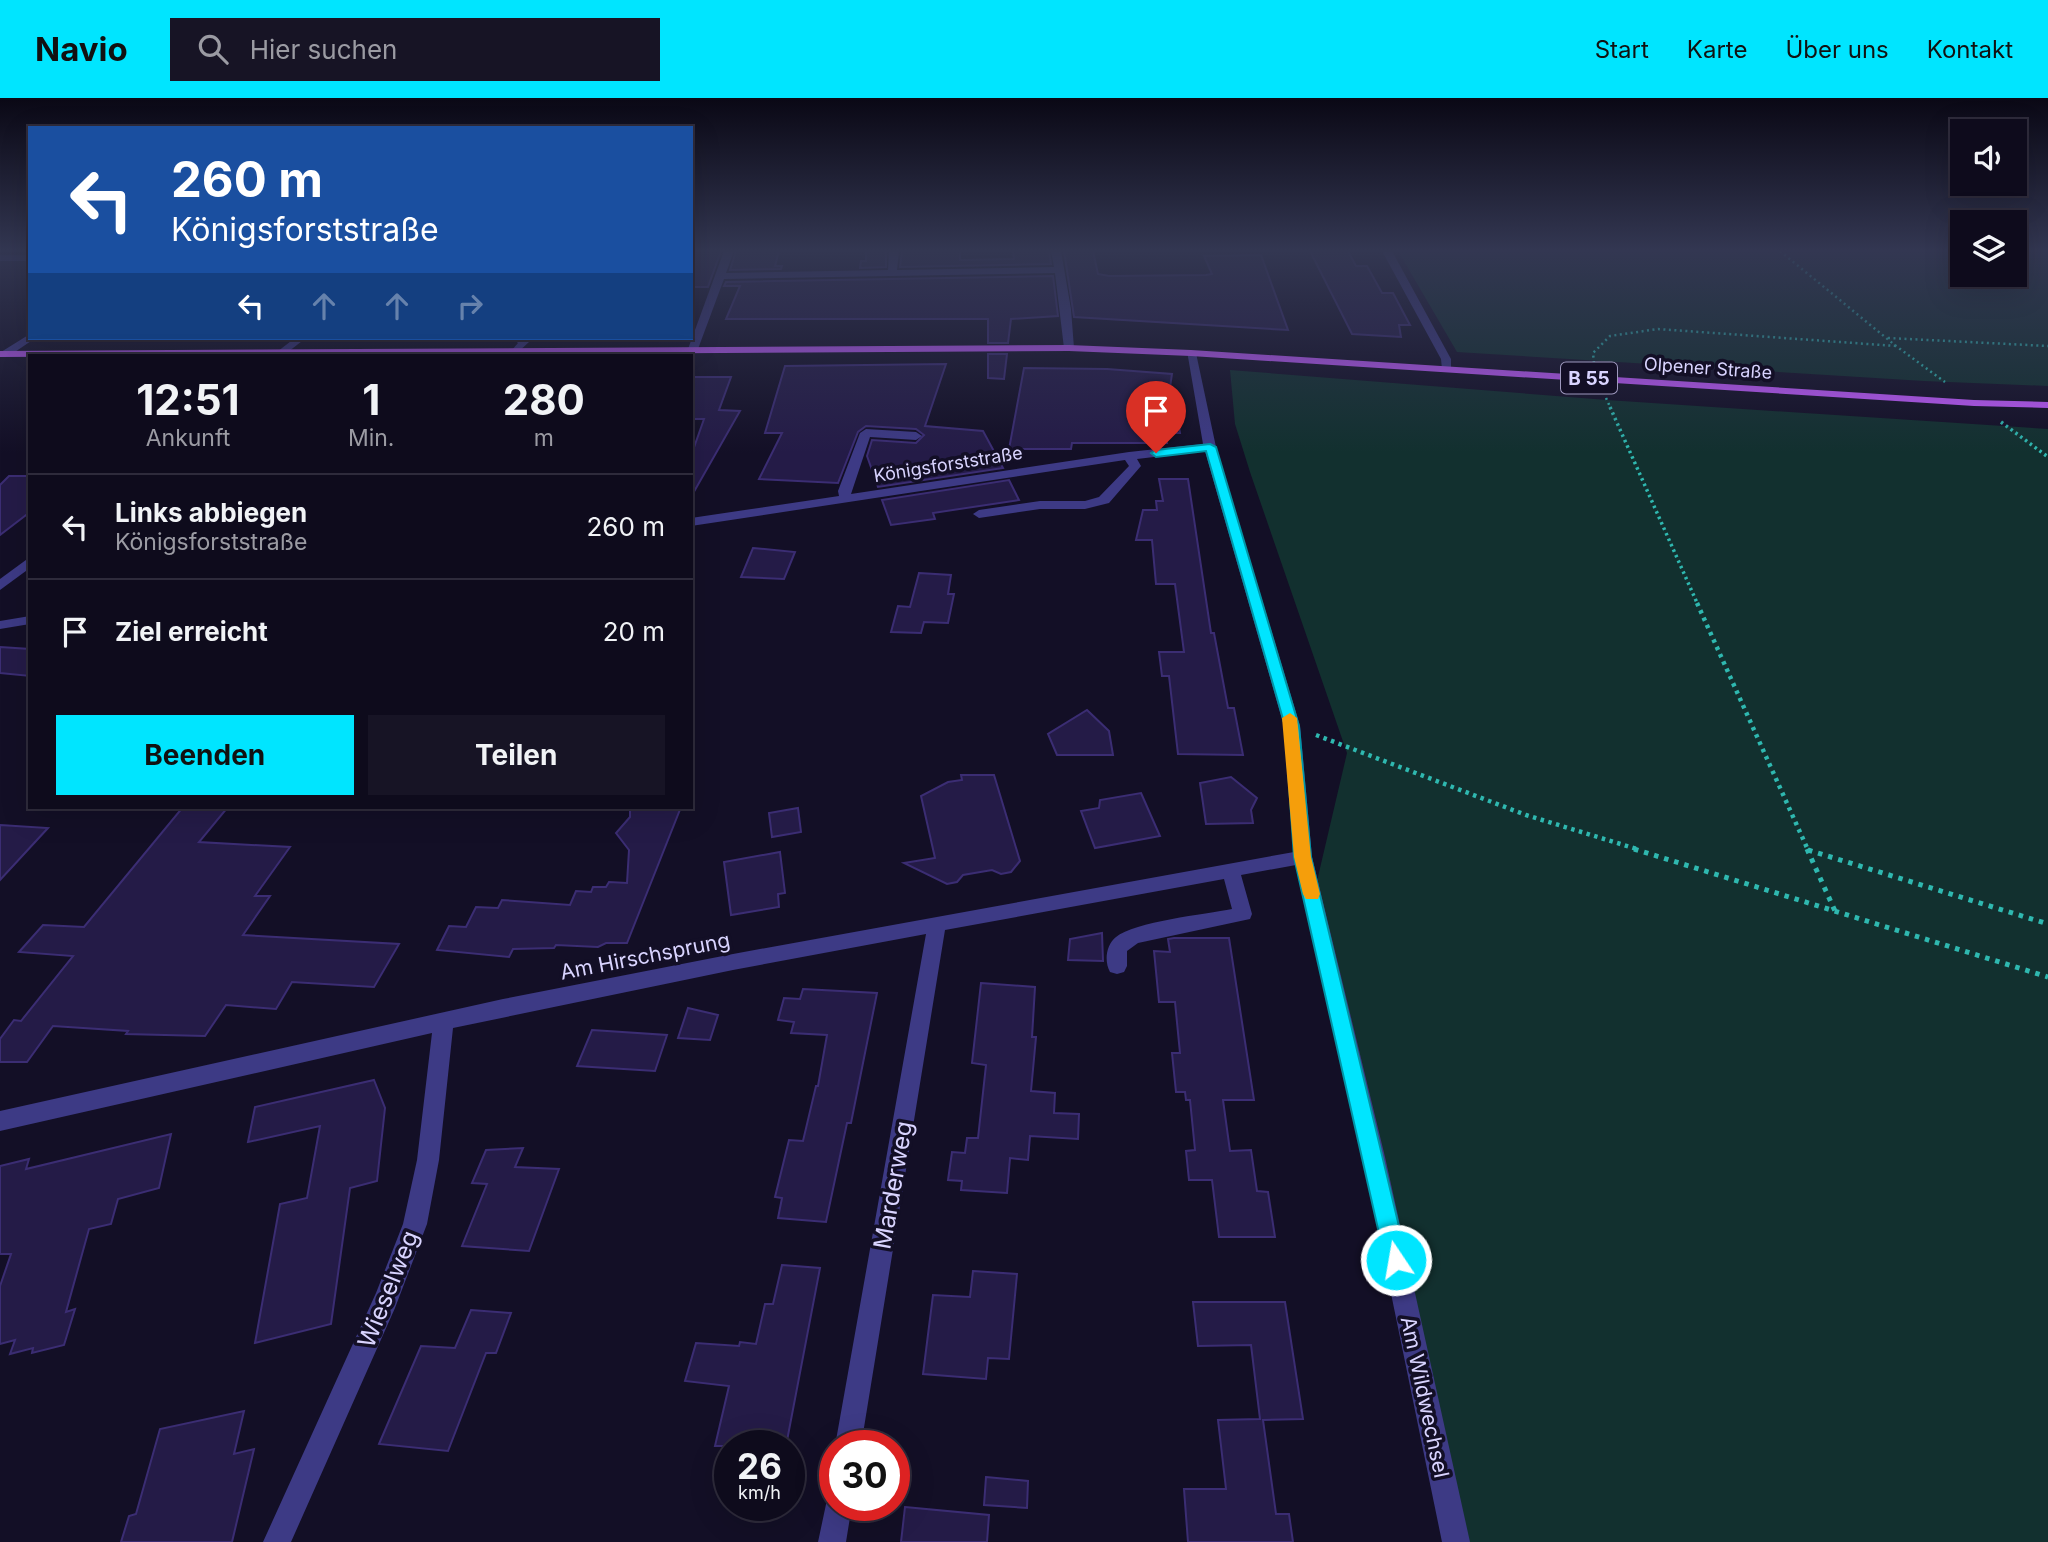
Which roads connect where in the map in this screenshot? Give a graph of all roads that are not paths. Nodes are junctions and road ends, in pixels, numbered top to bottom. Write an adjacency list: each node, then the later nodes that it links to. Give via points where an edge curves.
1 (704, 318): 8 (street)
2 (1067, 318): 7 (street)
3 (1424, 318): 15 (street)
4 (28, 338): 14 (street)
5 (298, 340): 11 (street)
6 (521, 340): 9 (street, via 524,342)
7 (1069, 348): 8 (main road, Olpener Straße / B 55); 13 (main road, Olpener Straße / B 55)
8 (693, 349): 10 (main road, Olpener Straße / B 55)
9 (517, 350): 11 (main road, Olpener Straße / B 55); 12 (main road, Olpener Straße / B 55)
10 (640, 352): 12 (main road, Olpener Straße / B 55)
11 (280, 353): 14 (main road, Olpener Straße / B 55)
12 (542, 353)
13 (1191, 353): 15 (main road, Olpener Straße / B 55); 18 (street, Am Wildwechsel)
14 (2, 354)
15 (1447, 369): 16 (main road, Olpener Straße / B 55)
16 (2048, 408)
17 (916, 436): 20 (street, via 866,433 844,491)
18 (1210, 447): 19 (street, Königsforststraße); 27 (street, Am Wildwechsel, via 1292,726)
19 (1129, 456): 20 (street, Königsforststraße); 21 (street, via 1135,466 1104,500)
20 (846, 499): 22 (street, Königsforststraße)
21 (979, 514)
22 (693, 522)
23 (28, 563): 24 (street)
24 (0, 586)
25 (28, 620): 26 (street)
26 (0, 625)
27 (1303, 857): 28 (street, Am Hirschsprung); 37 (street, Am Wildwechsel, via 1374,1157)
28 (1229, 870): 29 (street, Am Hirschsprung); 30 (street, via 1243,914 1134,936 1117,948)
29 (937, 925): 31 (street, Am Hirschsprung); 33 (street, Marderweg)
30 (1117, 966)
31 (444, 1020): 32 (street, Am Hirschsprung); 35 (street, Wieselweg, via 428,1160 415,1224)
32 (0, 1121)
33 (851, 1430)
34 (835, 1521): 36 (street)
35 (277, 1542)
36 (832, 1542)
37 (1456, 1542)

